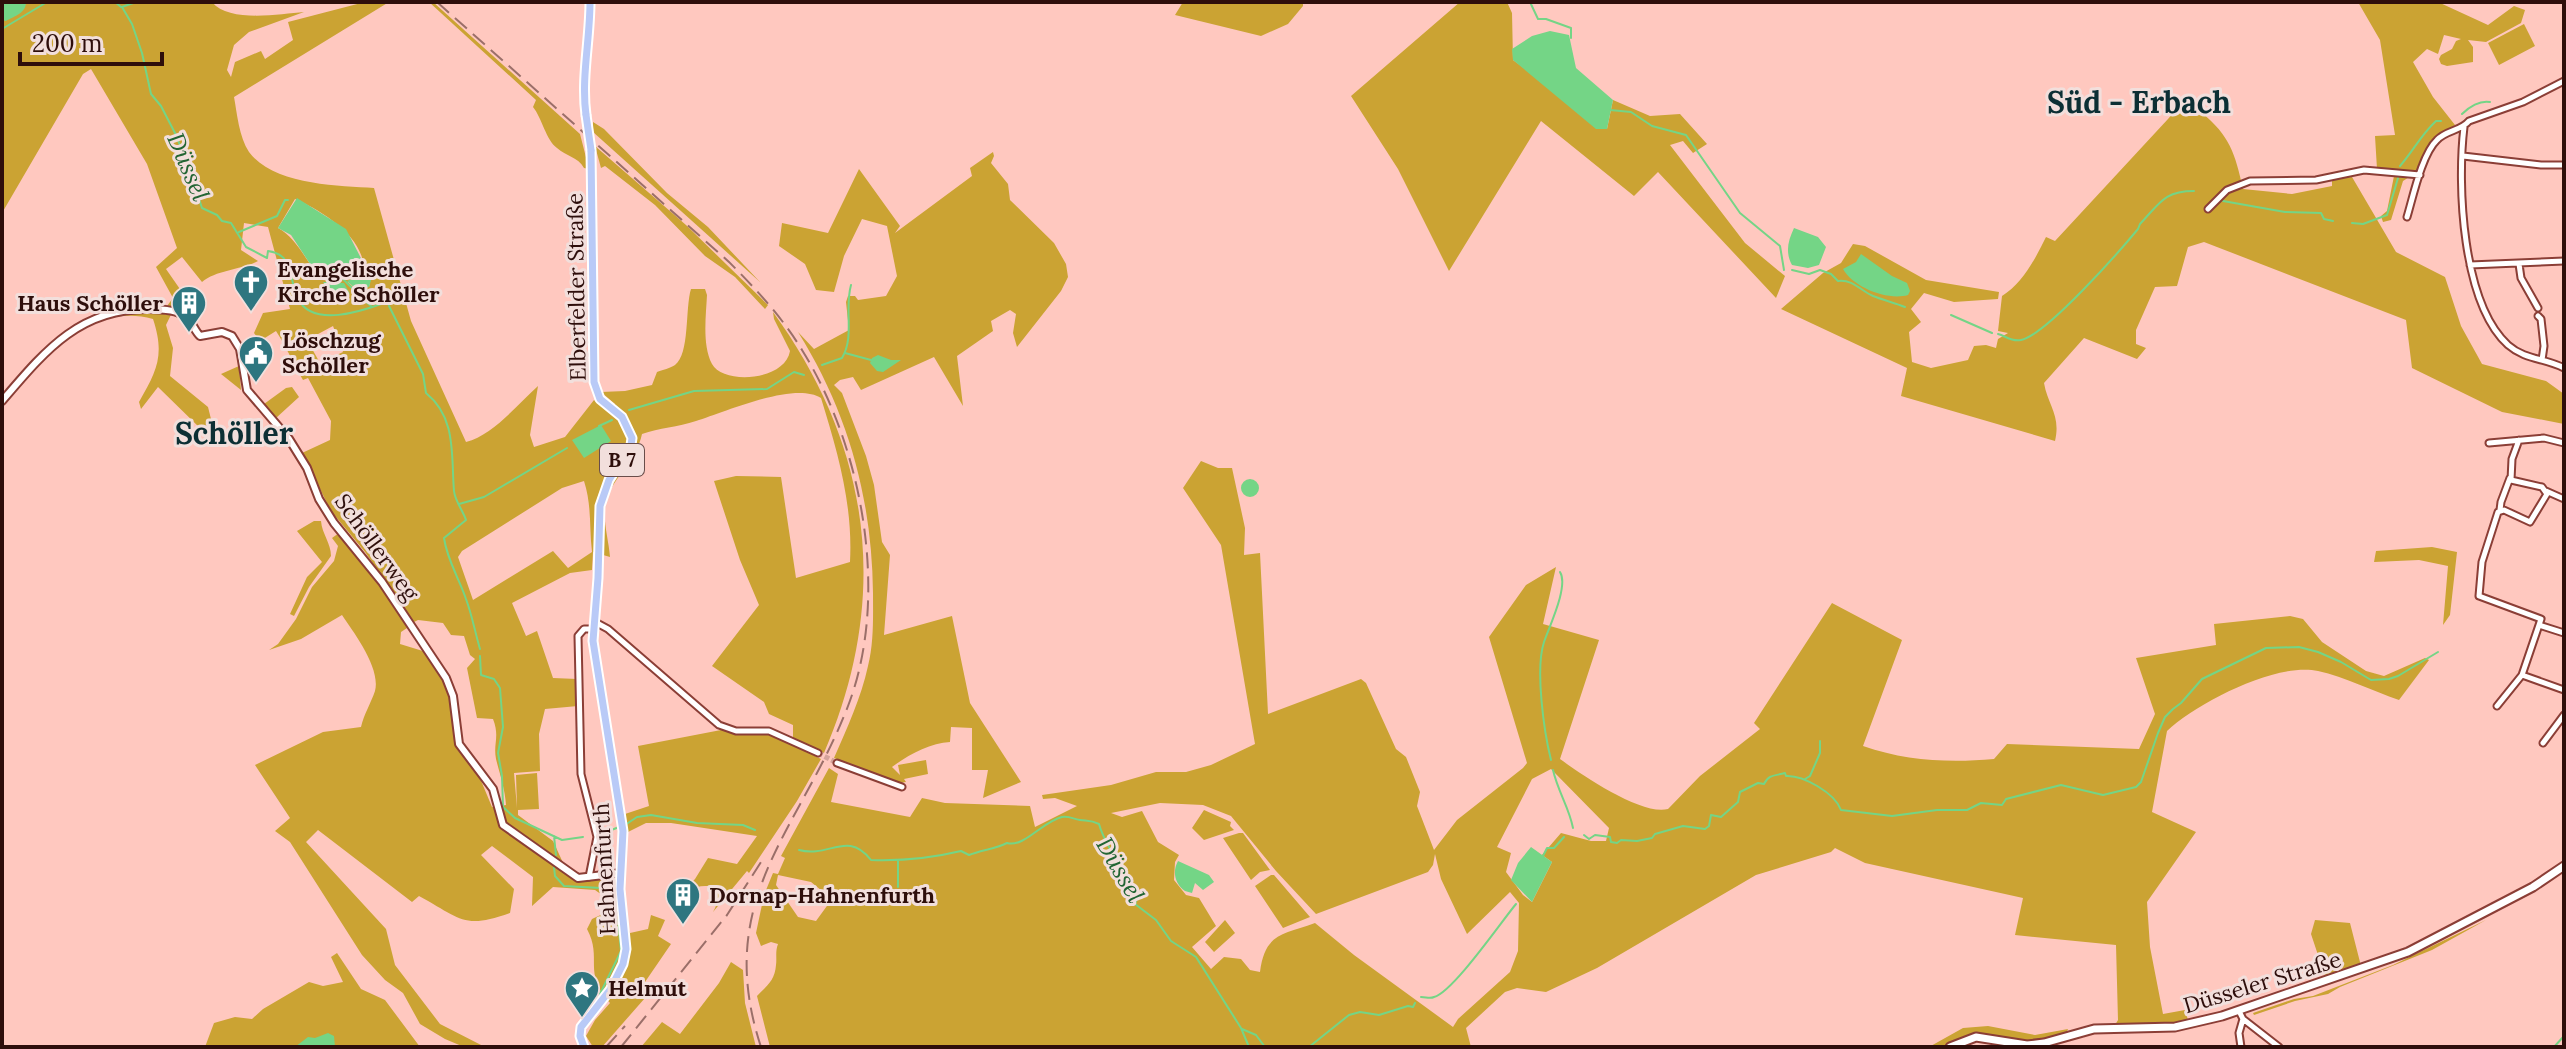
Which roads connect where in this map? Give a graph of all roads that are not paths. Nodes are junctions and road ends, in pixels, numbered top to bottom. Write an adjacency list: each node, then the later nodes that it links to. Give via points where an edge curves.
1 (590, 2): 25 (main road, Elberfelder Straße / B 7, bridge, via 584,93 591,150 594,382 600,399 622,417 632,438 600,506)
2 (2564, 81): 3 (street)
3 (2464, 127): 4 (street); 6 (street, via 2434,142)
4 (2463, 156): 5 (street); 11 (street, via 2462,215)
5 (2564, 165)
6 (2420, 175): 7 (street, via 2364,170 2316,180 2250,181 2227,190); 8 (street)
7 (2208, 209)
8 (2407, 217)
9 (2564, 261): 10 (street)
10 (2519, 264): 11 (street); 12 (street)
11 (2470, 265): 14 (street, via 2497,332 2519,353)
12 (2538, 308)
13 (2538, 316): 14 (street)
14 (2542, 360): 15 (street)
15 (2564, 368)
16 (2, 401): 39 (street, Schöllerweg, via 43,354 81,325 110,312 177,313 187,317 201,336 232,336 239,345 247,390 289,439 334,523 382,582 446,678 459,744 493,789 503,825 578,878)
17 (2519, 440): 18 (street); 19 (street); 20 (street)
18 (2489, 443)
19 (2564, 443)
20 (2511, 478): 21 (street); 23 (street)
21 (2546, 491): 22 (street); 23 (street, via 2530,522)
22 (2564, 499)
23 (2500, 511): 24 (street, via 2482,562 2479,596 2541,619)
24 (2539, 625): 26 (street); 27 (street)
25 (595, 626): 34 (street, via 608,629 719,725 769,731); 38 (main road, Hahnenfurth / B 7, via 594,655 622,819); 39 (street, via 578,636 581,774 597,837)
26 (2564, 633)
27 (2522, 675): 28 (street); 29 (street)
28 (2564, 690)
29 (2497, 706)
30 (2564, 715): 31 (street)
31 (2556, 726): 32 (street); 33 (street)
32 (2564, 732)
33 (2543, 743)
34 (818, 753)
35 (837, 763): 36 (street)
36 (902, 787)
37 (2564, 866): 40 (main road, Düsseler Straße, via 2408,952)
38 (621, 873): 39 (street); 41 (main road, Hahnenfurth, via 626,954 610,990 581,1027)
39 (589, 877)
40 (2241, 1015): 42 (main road, Düsseler Straße, via 2175,1027 2094,1029 2027,1045 1976,1037); 43 (street); 44 (street)
41 (584, 1047)
42 (1950, 1047)
43 (2241, 1047)
44 (2279, 1047)

